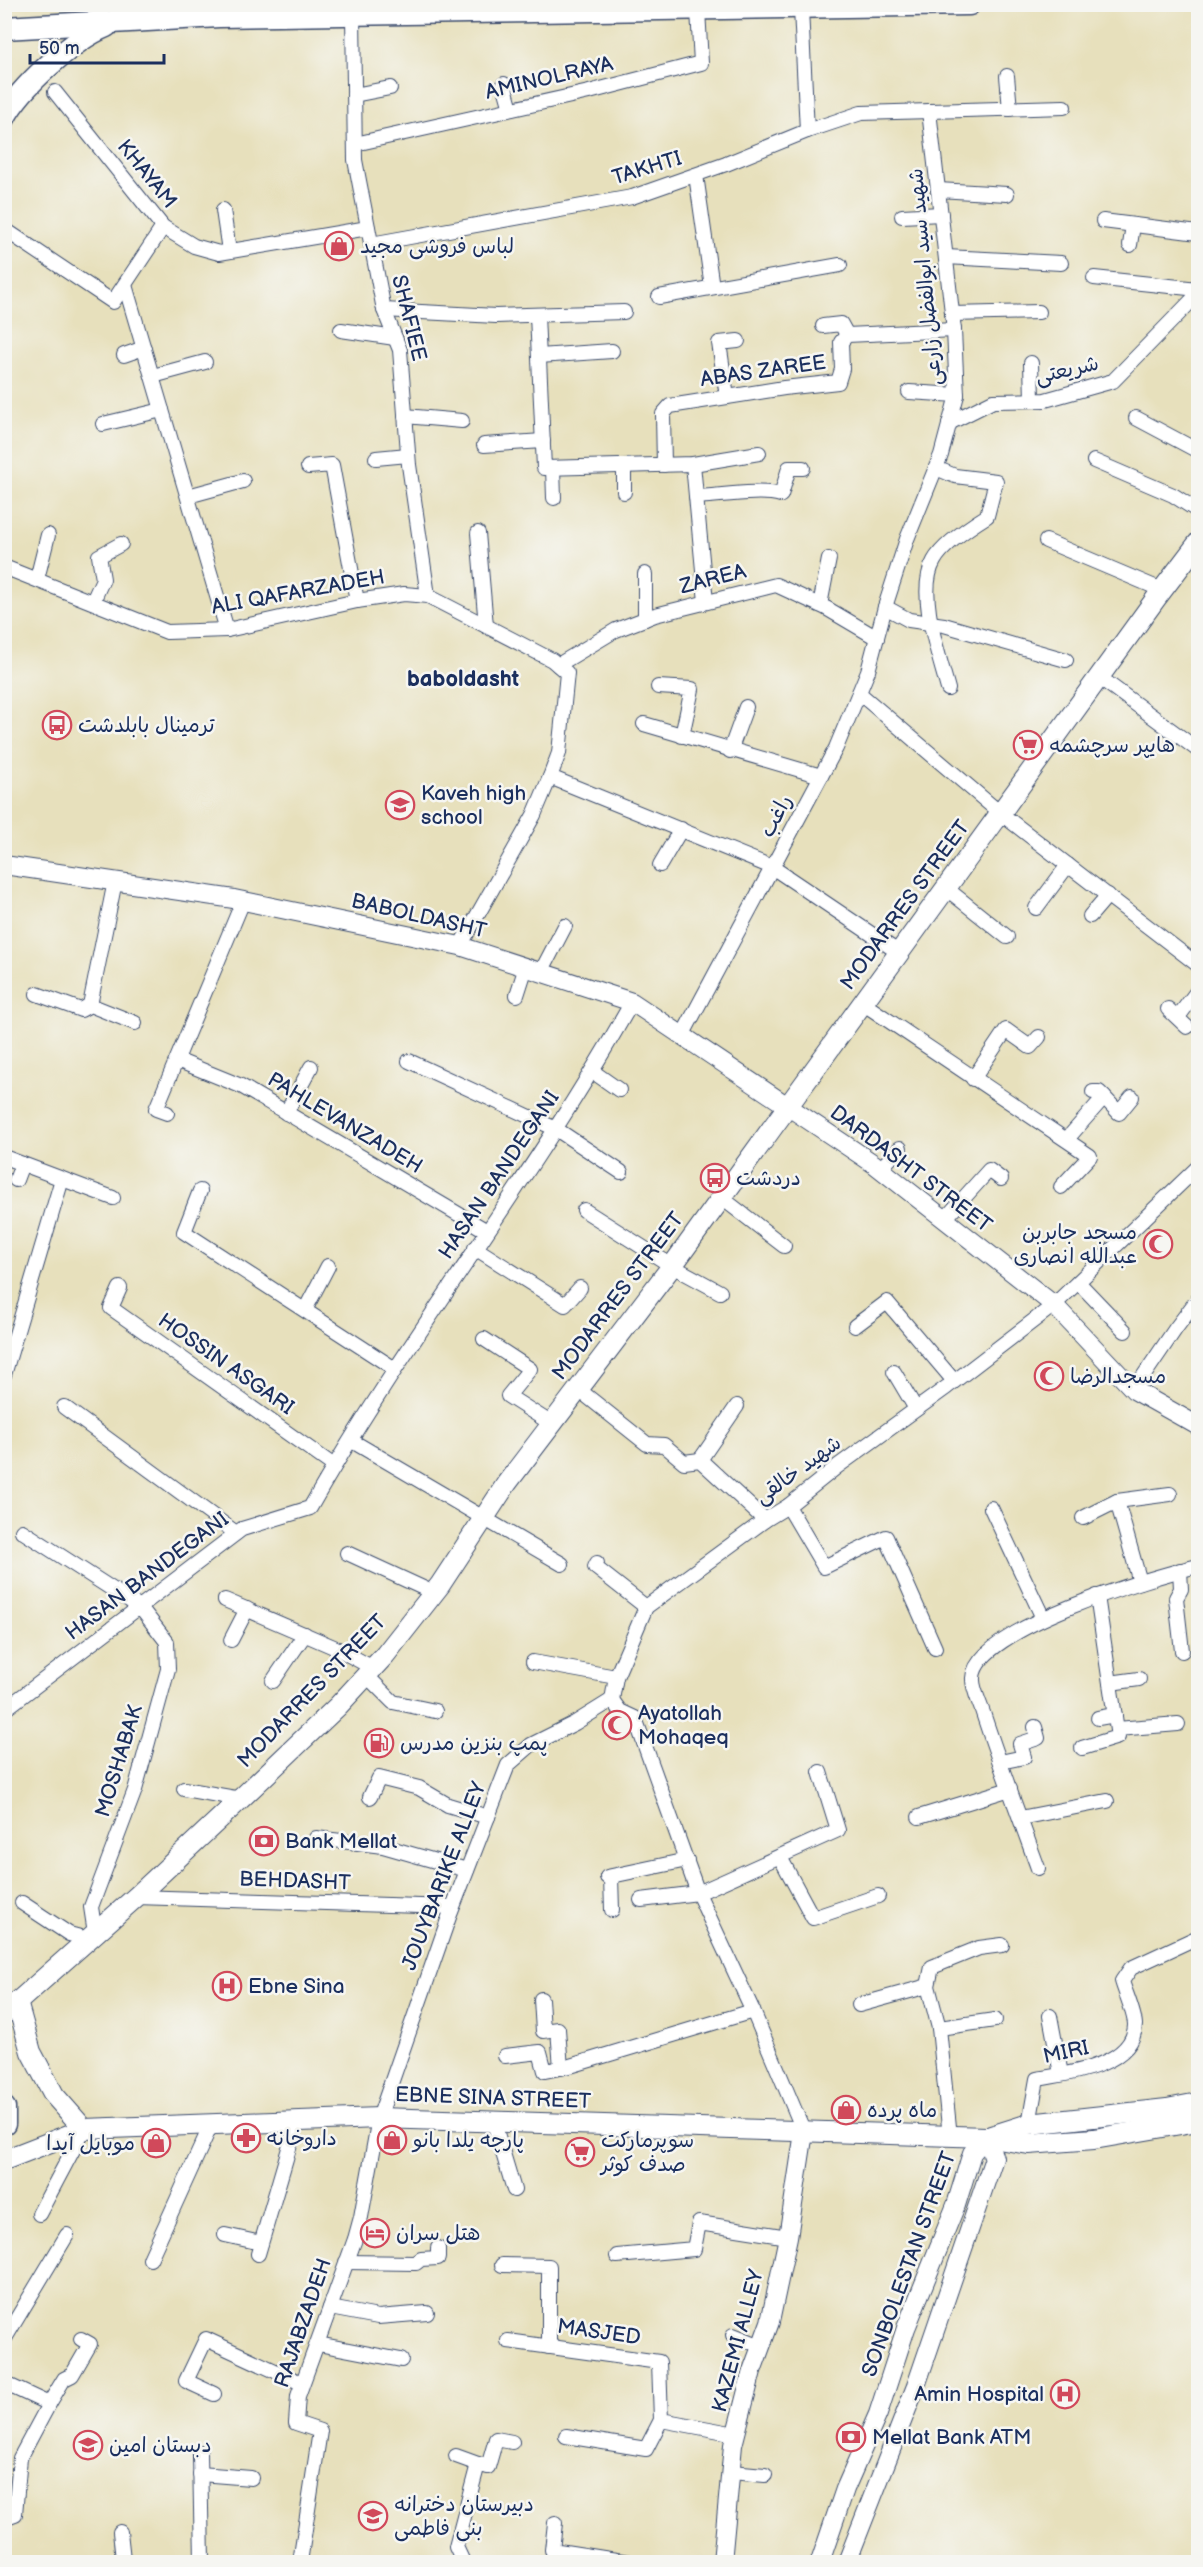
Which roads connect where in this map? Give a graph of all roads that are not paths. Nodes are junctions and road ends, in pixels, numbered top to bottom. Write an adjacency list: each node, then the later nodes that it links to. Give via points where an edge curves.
1 (193, 4): 7 (main road)
2 (969, 4): 3 (main road)
3 (866, 6): 5 (main road)
4 (698, 9): 5 (main road); 6 (main road); 16 (street, AMINOLRAYA, via 701,63)
5 (801, 9): 20 (street)
6 (353, 15): 7 (main road); 14 (street, SHAFIEE)
7 (219, 16): 8 (main road)
8 (115, 22): 9 (main road); 19 (main road, via 69,47 11,105)
9 (4, 28)
10 (1007, 76): 17 (street)
11 (504, 84): 16 (street)
12 (390, 88): 14 (street)
13 (55, 93): 30 (street, KHAYAM)
14 (354, 95): 21 (street, SHAFIEE)
15 (1064, 107): 17 (street, TAKHTI)
16 (511, 109): 21 (street, AMINOLRAYA)
17 (1010, 109): 18 (street, TAKHTI)
18 (929, 111): 20 (street, TAKHTI, via 861,113); 23 (street, شهید سید ابوالفضل زارعی)
19 (4, 118)
20 (807, 131): 22 (street, TAKHTI)
21 (355, 144): 31 (street, SHAFIEE)
22 (696, 175): 34 (street, TAKHTI, via 632,197); 42 (street)
23 (938, 190): 24 (street); 26 (street, شهید سید ابوالفضل زارعی)
24 (1007, 194)
25 (223, 210): 36 (street)
26 (941, 214): 27 (street); 37 (street, شهید سید ابوالفضل زارعی)
27 (902, 216)
28 (1102, 221): 29 (street)
29 (1133, 225): 33 (street); 35 (street)
30 (163, 227): 36 (street, KHAYAM, via 194,246 219,253); 41 (street)
31 (368, 228): 34 (street, SHAFIEE); 36 (street, KHAYAM)
32 (4, 229): 41 (street, via 113,302)
33 (1198, 233)
34 (371, 244): 46 (street, SHAFIEE)
35 (1130, 245)
36 (229, 251)
37 (946, 257): 38 (street); 49 (street, شهید سید ابوالفضل زارعی)
38 (1061, 263)
39 (840, 265): 42 (street)
40 (1094, 278): 43 (street)
41 (125, 285): 57 (street)
42 (712, 287): 45 (street)
43 (1198, 289)
44 (1198, 294): 67 (street, شریعتی, via 1113,381)
45 (659, 297)
46 (384, 310): 50 (street); 55 (street, SHAFIEE)
47 (624, 312): 50 (street)
48 (1039, 312): 49 (street)
49 (952, 314): 53 (street, شهید سید ابوالفضل زارعی)
50 (537, 315): 60 (street)
51 (823, 326): 54 (street, via 841,324)
52 (341, 330): 55 (street)
53 (954, 330): 54 (street, ABAS ZAREE); 65 (street, شهید سید ابوالفضل زارعی)
54 (847, 335): 66 (street, ABAS ZAREE, via 841,342 842,369 838,382)
55 (395, 338): 69 (street, SHAFIEE, via 400,350)
56 (738, 341): 66 (street, via 719,343)
57 (144, 348): 59 (street); 63 (street)
58 (612, 351): 60 (street)
59 (124, 355)
60 (539, 356): 74 (street)
61 (205, 362): 63 (street)
62 (1031, 363): 67 (street)
63 (153, 376): 68 (street)
64 (909, 392): 65 (street)
65 (957, 395): 72 (street, شهید سید ابوالفضل زارعی)
66 (727, 397): 82 (street, ABAS ZAREE, via 670,406 663,414)
67 (1032, 400): 72 (street, شریعتی, via 993,401)
68 (162, 410): 73 (street); 90 (street)
69 (405, 416): 71 (street); 78 (street, SHAFIEE)
70 (1136, 418): 76 (street)
71 (462, 421)
72 (949, 423): 87 (street, شهید سید ابوالفضل زارعی)
73 (103, 424)
74 (543, 441): 75 (street); 85 (street)
75 (484, 445)
76 (1198, 451)
77 (759, 453): 81 (street)
78 (408, 455): 79 (street); 104 (street, SHAFIEE)
79 (376, 458)
80 (1095, 461): 93 (street, via 1173,495)
81 (693, 464): 82 (street); 91 (street)
82 (664, 465): 83 (street)
83 (624, 466): 85 (street); 89 (street)
84 (308, 467): 106 (street, via 332,465)
85 (548, 468): 92 (street)
86 (803, 468): 91 (street, via 789,468 782,495 768,491)
87 (936, 468): 109 (street, شهید سید ابوالفضل زارعی); 111 (street, via 955,476 996,481 987,516 962,531 934,561 926,595)
88 (243, 481): 90 (street)
89 (624, 492)
90 (188, 496): 113 (street)
91 (696, 497): 107 (street)
92 (554, 498)
93 (1198, 511)
94 (478, 533): 112 (street)
95 (48, 535): 102 (street)
96 (1046, 542): 103 (street)
97 (1198, 543): 103 (main road, MODARRES STREET)
98 (121, 544): 105 (street, via 99,556 103,579)
99 (829, 559): 108 (street)
100 (4, 567): 102 (street, ALI QAFARZADEH)
101 (645, 574): 110 (street)
102 (37, 579): 105 (street, ALI QAFARZADEH)
103 (1162, 590): 117 (main road, MODARRES STREET)
104 (428, 596): 106 (street, ALI QAFARZADEH, via 404,594); 112 (street, ALI QAFARZADEH)
105 (93, 601): 113 (street, ALI QAFARZADEH, via 167,632)
106 (357, 601): 113 (street, ALI QAFARZADEH)
107 (706, 602): 108 (street, ZAREA, via 776,585); 110 (street, ZAREA)
108 (820, 605): 114 (street, ZAREA)
109 (885, 607): 111 (street, via 909,620); 114 (street, راغب)
110 (645, 619): 116 (street, ZAREA, via 615,630)
111 (931, 624): 115 (street); 119 (street)
112 (486, 626): 116 (street, ALI QAFARZADEH)
113 (227, 630)
114 (877, 638): 120 (street, راغب)
115 (1066, 660)
116 (558, 665): 127 (street, via 567,673 559,753)
117 (1099, 677): 124 (street); 128 (main road, MODARRES STREET)
118 (658, 687): 123 (street, via 692,689)
119 (948, 688)
120 (859, 693): 126 (street, راغب); 128 (street)
121 (746, 707): 125 (street)
122 (644, 724): 123 (street)
123 (682, 736): 125 (street)
124 (1198, 750)
125 (730, 751): 126 (street)
126 (821, 776): 133 (street, راغب)
127 (550, 777): 129 (street); 142 (street, via 534,815)
128 (1000, 813): 132 (street); 135 (main road, MODARRES STREET)
129 (681, 829): 131 (street); 133 (street)
130 (4, 865): 134 (street, BABOLDASHT)
131 (660, 865)
132 (1068, 865): 136 (street); 138 (street)
133 (772, 867): 143 (street); 154 (street, راغب)
134 (115, 881): 137 (street, BABOLDASHT); 151 (street)
135 (947, 889): 141 (street); 143 (main road, MODARRES STREET)
136 (1108, 895): 139 (street); 144 (street)
137 (243, 901): 142 (street, BABOLDASHT); 156 (street)
138 (1036, 908)
139 (1090, 916)
140 (565, 926): 145 (street)
141 (1007, 938)
142 (460, 946): 145 (street, BABOLDASHT)
143 (901, 954): 150 (main road, MODARRES STREET)
144 (1198, 964)
145 (533, 970): 148 (street); 149 (street, BABOLDASHT)
146 (1198, 990): 152 (street)
147 (37, 994): 151 (street, via 81,1010)
148 (517, 994)
149 (632, 1002): 154 (street, BABOLDASHT); 159 (street, HASAN BANDEGANI)
150 (864, 1004): 160 (street); 163 (main road, MODARRES STREET)
151 (90, 1005): 153 (street)
152 (1178, 1017)
153 (135, 1023)
154 (682, 1036): 163 (street, BABOLDASHT)
155 (1039, 1037): 160 (street, via 1030,1047 1006,1030)
156 (177, 1060): 164 (street, via 156,1109); 165 (street, PAHLEVANZADEH, via 241,1086)
157 (409, 1061): 166 (street)
158 (311, 1067): 165 (street)
159 (592, 1071): 161 (street); 166 (street, HASAN BANDEGANI)
160 (973, 1079): 167 (street)
161 (619, 1090)
162 (1132, 1097): 167 (street, via 1119,1113 1098,1095)
163 (788, 1108): 172 (street, DARDASHT STREET); 180 (main road, MODARRES STREET)
164 (167, 1113)
165 (286, 1113): 183 (street, PAHLEVANZADEH)
166 (556, 1129): 173 (street); 183 (street, HASAN BANDEGANI)
167 (1067, 1139): 177 (street, via 1090,1155)
168 (900, 1148): 172 (street)
169 (4, 1157): 170 (street)
170 (22, 1164): 174 (street); 176 (street)
171 (1198, 1167): 188 (street, شهید خالقی)
172 (880, 1168): 182 (street, DARDASHT STREET)
173 (621, 1172)
174 (62, 1179): 179 (street); 200 (street)
175 (1001, 1179): 182 (street, via 989,1170)
176 (15, 1180)
177 (1061, 1187)
178 (200, 1191): 194 (street, via 184,1232)
179 (113, 1198)
180 (722, 1198): 184 (street); 187 (main road, MODARRES STREET)
181 (584, 1210): 187 (street)
182 (944, 1220): 193 (street, DARDASHT STREET)
183 (487, 1231): 185 (street, HASAN BANDEGANI)
184 (784, 1246)
185 (475, 1248): 190 (street, via 565,1305); 198 (street, HASAN BANDEGANI)
186 (328, 1266): 194 (street)
187 (672, 1266): 191 (street); 202 (main road, MODARRES STREET)
188 (1078, 1282): 193 (street, شهید خالقی); 196 (street)
189 (120, 1288): 211 (street, HOSSIN ASGARI, via 111,1308)
190 (580, 1288)
191 (720, 1292)
192 (1198, 1299): 203 (street)
193 (1054, 1305): 201 (street, شهید خالقی); 203 (street, DARDASHT STREET)
194 (305, 1310): 198 (street)
195 (855, 1326): 201 (street, via 887,1302)
196 (1125, 1331)
197 (484, 1339): 207 (street, via 530,1369 508,1396)
198 (395, 1369): 209 (street, HASAN BANDEGANI)
199 (894, 1372): 206 (street)
200 (4, 1375)
201 (954, 1381): 206 (street, شهید خالقی)
202 (578, 1389): 207 (main road, MODARRES STREET); 210 (street, via 647,1444 664,1445 684,1462)
203 (1134, 1390): 208 (street, DARDASHT STREET)
204 (737, 1406): 210 (street)
205 (64, 1407): 220 (street)
206 (916, 1409): 214 (street, شهید خالقی)
207 (552, 1424): 216 (main road, MODARRES STREET)
208 (1198, 1426)
209 (352, 1441): 211 (street, HASAN BANDEGANI); 216 (street)
210 (700, 1460): 218 (street)
211 (334, 1466): 220 (street, HASAN BANDEGANI, via 310,1508)
212 (1170, 1494): 213 (street)
213 (1117, 1501): 217 (street); 226 (street)
214 (788, 1506): 218 (street, شهید خالقی); 236 (street, via 824,1567 886,1537)
215 (991, 1508): 233 (street)
216 (484, 1518): 223 (street); 227 (main road, MODARRES STREET)
217 (1083, 1518)
218 (765, 1520): 231 (street, شهید خالقی)
219 (22, 1531): 230 (street)
220 (236, 1533): 230 (street, HASAN BANDEGANI)
221 (347, 1553): 227 (street)
222 (597, 1563): 231 (street, via 595,1567)
223 (562, 1564)
224 (1198, 1566): 225 (street)
225 (1180, 1570): 226 (street); 237 (street, via 1181,1589 1176,1598)
226 (1140, 1582): 228 (street)
227 (434, 1593): 239 (main road, MODARRES STREET)
228 (1097, 1596): 233 (street); 243 (street)
229 (225, 1600): 232 (street)
230 (140, 1606): 245 (street, HASAN BANDEGANI); 275 (street, MOSHABAK, via 167,1642 168,1669 135,1790 91,1907)
231 (646, 1607): 240 (street)
232 (247, 1609): 234 (street); 235 (street)
233 (1043, 1618): 253 (street, via 977,1663 972,1679)
234 (305, 1634): 239 (street); 242 (street)
235 (231, 1640)
236 (935, 1648)
237 (1182, 1652)
238 (532, 1662): 240 (street)
239 (370, 1671): 246 (street, via 393,1701); 258 (main road, MODARRES STREET)
240 (616, 1677): 244 (street)
241 (1139, 1679): 243 (street)
242 (274, 1681)
243 (1110, 1683): 247 (street)
244 (612, 1700): 260 (street, JOUYBARIKE ALLEY, via 531,1745 508,1765); 265 (street, via 620,1711 635,1718)
245 (4, 1710)
246 (435, 1711)
247 (1115, 1715): 248 (street); 251 (street)
248 (1098, 1718)
249 (1178, 1724): 251 (street)
250 (1035, 1727): 253 (street, via 1038,1738 1020,1744 1024,1757)
251 (1117, 1730): 252 (street, via 1118,1737)
252 (1082, 1748)
253 (1000, 1762): 256 (street)
254 (819, 1772): 264 (street, via 838,1830)
255 (184, 1789): 258 (street)
256 (1010, 1789): 261 (street); 262 (street)
257 (370, 1797): 260 (street, via 379,1778 419,1788 448,1805)
258 (241, 1799): 270 (main road, MODARRES STREET)
259 (1107, 1801): 262 (street)
260 (488, 1817): 267 (street, JOUYBARIKE ALLEY)
261 (919, 1817)
262 (1020, 1818): 266 (street)
263 (316, 1838): 267 (street, via 383,1846)
264 (780, 1857): 268 (street); 269 (street, via 813,1918)
265 (687, 1860): 268 (street); 274 (street, via 609,1877)
266 (1038, 1868)
267 (467, 1870): 273 (street, JOUYBARIKE ALLEY)
268 (698, 1893): 271 (street); 282 (street)
269 (879, 1896)
270 (136, 1898): 273 (street, BEHDASHT); 275 (main road, MODARRES STREET)
271 (641, 1899)
272 (22, 1903): 275 (street, via 69,1934)
273 (452, 1907): 291 (street, JOUYBARIKE ALLEY)
274 (612, 1910)
275 (92, 1936): 281 (main road, MODARRES STREET)
276 (1198, 1936): 288 (street, MIRI, via 1131,1968 1122,1981 1135,2025 1130,2042 1102,2065)
277 (1002, 1945): 278 (street, via 979,1948 932,1967)
278 (928, 1986): 280 (street); 285 (street)
279 (541, 1999): 287 (street, via 543,2031 558,2029)
280 (860, 2005)
281 (11, 2008): 298 (main road, via 54,2096)
282 (753, 2011): 287 (street); 299 (street)
283 (1050, 2016): 288 (street)
284 (995, 2020): 285 (street)
285 (939, 2028): 300 (street)
286 (505, 2056): 287 (street, via 540,2052 545,2071)
287 (561, 2068)
288 (1061, 2074): 296 (street, MIRI, via 1037,2079)
289 (1198, 2103): 296 (main road, EBNE SINA STREET)
290 (4, 2109): 295 (main road)
291 (379, 2118): 292 (main road, EBNE SINA STREET); 294 (main road, EBNE SINA STREET); 311 (street, RAJABZADEH, via 361,2217)
292 (297, 2121): 297 (main road, EBNE SINA STREET); 306 (street, via 259,2249)
293 (1198, 2121): 301 (main road, EBNE SINA STREET, via 1094,2139 1029,2144)
294 (494, 2123): 299 (main road, EBNE SINA STREET); 303 (street)
295 (4, 2124)
296 (1029, 2124): 301 (main road, EBNE SINA STREET)
297 (211, 2125): 298 (main road, EBNE SINA STREET); 310 (street)
298 (84, 2129): 302 (main road, EBNE SINA STREET); 304 (street)
299 (804, 2132): 300 (main road, EBNE SINA STREET); 307 (street, KAZEMI ALLEY)
300 (950, 2137): 301 (main road, EBNE SINA STREET)
301 (986, 2137): 323 (street, SONBOLESTAN STREET, via 972,2153); 326 (street, SONBOLESTAN STREET, via 994,2158)
302 (4, 2160)
303 (514, 2190)
304 (39, 2214)
305 (67, 2235): 317 (street)
306 (225, 2235)
307 (788, 2237): 309 (street, via 699,2223 694,2249); 320 (street, KAZEMI ALLEY)
308 (438, 2248): 311 (street, via 438,2258 416,2263)
309 (617, 2256)
310 (150, 2259)
311 (346, 2262): 313 (street, RAJABZADEH)
312 (502, 2265): 321 (street, via 549,2266)
313 (330, 2308): 314 (street, via 378,2318); 319 (street, RAJABZADEH)
314 (427, 2313)
315 (733, 2335): 320 (street)
316 (81, 2339): 328 (street, via 90,2344)
317 (4, 2340)
318 (508, 2341): 321 (street, MASJED)
319 (318, 2344): 322 (street); 324 (street, RAJABZADEH)
320 (761, 2346): 330 (street, KAZEMI ALLEY)
321 (549, 2347): 329 (street, MASJED, via 659,2362)
322 (401, 2361)
323 (890, 2378): 326 (street); 349 (street, SONBOLESTAN STREET)
324 (302, 2382): 327 (street, via 206,2339 186,2381); 345 (street, RAJABZADEH, via 296,2423 320,2431)
325 (4, 2383): 328 (street)
326 (916, 2386): 350 (street, SONBOLESTAN STREET)
327 (214, 2394)
328 (49, 2404): 340 (street, via 20,2458 15,2514)
329 (661, 2420): 330 (street); 331 (street, via 646,2449)
330 (736, 2434): 336 (street, KAZEMI ALLEY)
331 (566, 2436)
332 (512, 2442): 335 (street, via 496,2439 488,2467)
333 (200, 2453): 337 (street)
334 (456, 2456): 335 (street)
335 (478, 2464): 346 (street, via 456,2547)
336 (730, 2472): 338 (street); 348 (street, KAZEMI ALLEY)
337 (200, 2474): 339 (street); 344 (street)
338 (765, 2475)
339 (251, 2478)
340 (4, 2518)
341 (555, 2523): 347 (street, via 552,2550)
342 (120, 2532): 343 (street, via 123,2559)
343 (119, 2562)
344 (202, 2562)
345 (300, 2562)
346 (463, 2562)
347 (629, 2562)
348 (722, 2562)
349 (820, 2562)
350 (847, 2562)

